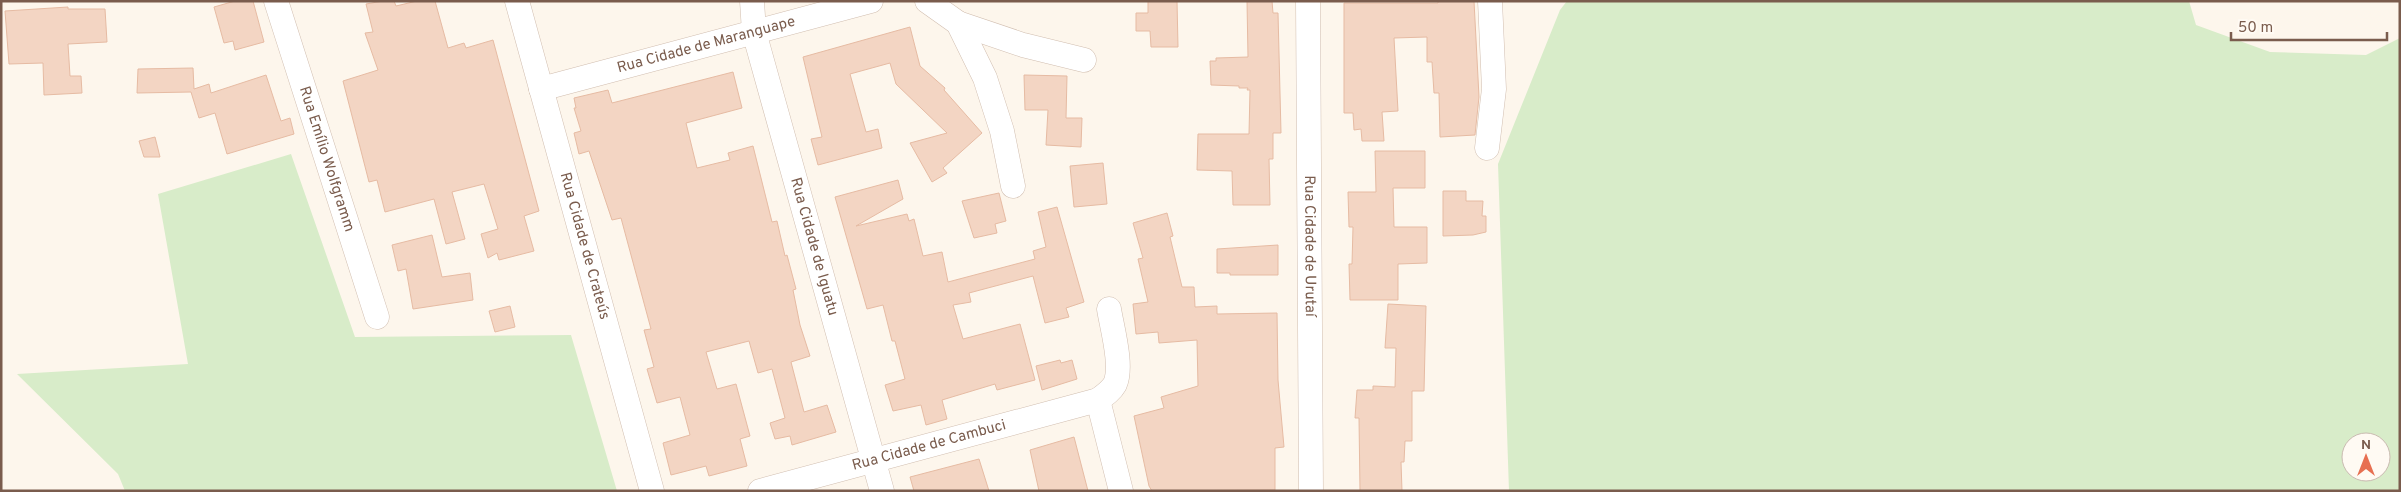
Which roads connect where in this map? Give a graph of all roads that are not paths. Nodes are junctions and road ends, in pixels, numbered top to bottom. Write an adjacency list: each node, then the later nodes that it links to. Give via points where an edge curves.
1 (276, 1): 15 (street, Rua Emílio Wolfgramm)
2 (517, 1): 11 (street, Rua Cidade de Crateús)
3 (752, 1): 9 (street, Rua Cidade de Iguatu)
4 (871, 1): 9 (street, Rua Cidade de Maranguape)
5 (927, 1): 8 (street)
6 (1308, 1): 22 (street, Rua Cidade de Urutaí)
7 (1490, 1): 12 (street, via 1494,89)
8 (958, 23): 10 (street, via 1023,45); 13 (street, via 985,78 997,112)
9 (754, 32): 11 (street, Rua Cidade de Maranguape); 17 (street, Rua Cidade de Iguatu)
10 (1084, 60)
11 (541, 89): 18 (street, Rua Cidade de Crateús)
12 (1487, 148)
13 (1013, 186)
14 (1109, 309): 16 (street, via 1119,368 1109,393)
15 (377, 317)
16 (1098, 400): 17 (street, Rua Cidade de Cambuci); 21 (street)
17 (873, 460): 19 (street, Rua Cidade de Cambuci); 20 (street, Rua Cidade de Iguatu)
18 (652, 491)
19 (760, 491)
20 (882, 491)
21 (1121, 491)
22 (1311, 491)

